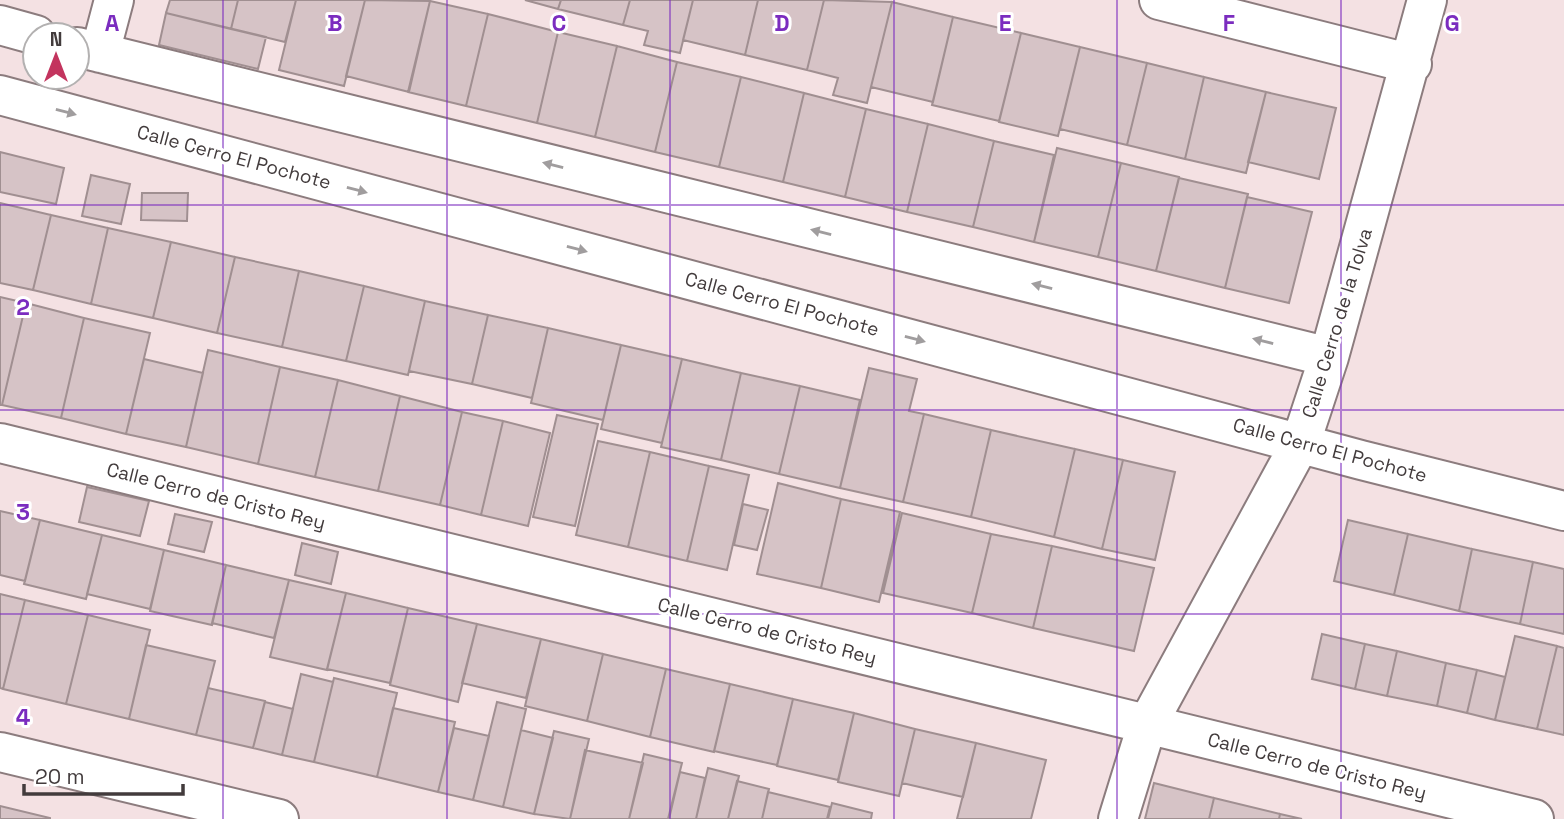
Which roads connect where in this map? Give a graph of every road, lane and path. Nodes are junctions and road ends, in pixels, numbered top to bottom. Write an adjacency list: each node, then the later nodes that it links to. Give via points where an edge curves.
1 (114, 0): 6 (street)
2 (1159, 0): 8 (street)
3 (1427, 0): 8 (street, Calle Cerro de la Tolva)
4 (0, 25): 5 (street)
5 (21, 31)
6 (91, 44)
7 (91, 51): 10 (street, one-way to 7)
8 (1412, 64): 10 (street, Calle Cerro de la Tolva)
9 (0, 95): 11 (street, Calle Cerro El Pochote, one-way to 11)
10 (1329, 357): 11 (street, Calle Cerro de la Tolva)
11 (1301, 442): 13 (street, Calle Cerro El Pochote); 14 (street, Calle Cerro de la Tolva)
12 (0, 443): 14 (street, Calle Cerro de Cristo Rey)
13 (1564, 511)
14 (1147, 725): 17 (street, Calle Cerro de la Tolva); 18 (street, Calle Cerro de Cristo Rey)
15 (0, 752): 16 (street)
16 (279, 819)
17 (1118, 819)
18 (1534, 819)

